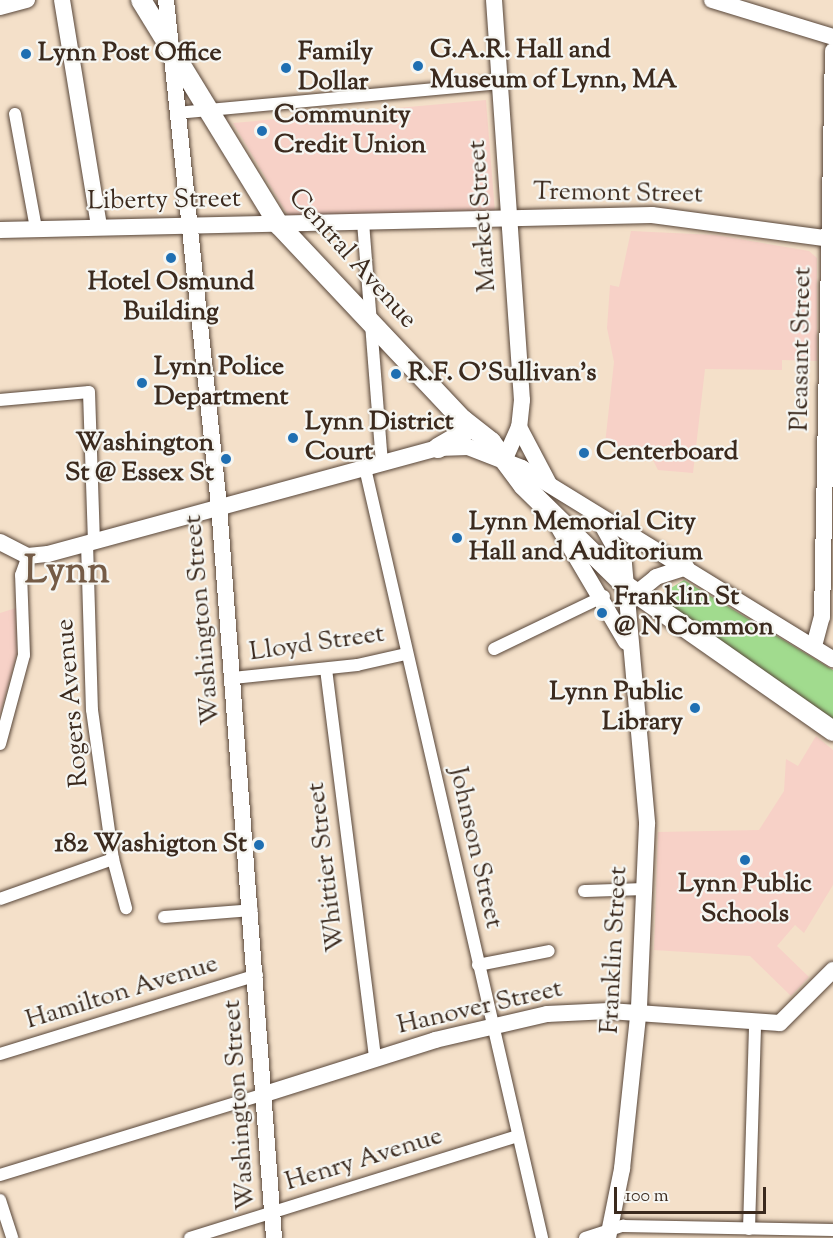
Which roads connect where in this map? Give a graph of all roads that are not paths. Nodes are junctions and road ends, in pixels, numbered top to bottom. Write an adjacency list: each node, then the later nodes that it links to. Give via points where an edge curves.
1 (27, 0): 7 (main road)
2 (62, 0): 18 (main road)
3 (141, 0): 9 (main road, Central Avenue)
4 (166, 0): 9 (main road, Washington Street)
5 (494, 0): 11 (main road, Market Street)
6 (712, 0): 8 (main road)
7 (0, 7)
8 (833, 37)
9 (170, 46): 12 (main road, Central Avenue); 13 (main road, Washington Street)
10 (833, 51): 22 (main road, Pleasant Street)
11 (500, 83): 12 (street); 15 (main road, Market Street)
12 (208, 110): 13 (street); 17 (main road, Central Avenue)
13 (177, 113): 19 (main road, Washington Street)
14 (15, 114): 20 (street)
15 (509, 219): 16 (main road, Liberty Street); 22 (main road, Tremont Street, via 679,216); 26 (main road, Market Street)
16 (363, 222): 17 (main road, Liberty Street); 23 (street)
17 (279, 225): 19 (main road, Liberty Street); 23 (main road, Central Avenue)
18 (99, 227): 19 (main road, Liberty Street); 20 (main road, Liberty Street)
19 (189, 227): 33 (main road, Washington Street)
20 (36, 228): 21 (main road, Liberty Street)
21 (0, 230)
22 (832, 239): 27 (main road, Pleasant Street)
23 (371, 323): 25 (main road, Central Avenue); 30 (street)
24 (0, 400): 36 (street, Rogers Avenue, via 89,392)
25 (463, 420): 28 (main road, via 462,434); 29 (main road, Central Avenue)
26 (519, 427): 29 (main road, Market Street); 32 (main road, Market Street)
27 (830, 442): 42 (main road, Pleasant Street, via 822,617)
28 (438, 448): 29 (main road, via 468,447); 30 (main road)
29 (504, 461): 32 (main road, Central Avenue)
30 (382, 463): 31 (main road)
31 (365, 468): 33 (main road); 44 (street, Johnson Street)
32 (557, 505): 34 (main road); 39 (main road, Central Avenue); 40 (main road, Franklin Street)
33 (219, 506): 36 (main road); 48 (main road, Washington Street)
34 (587, 511): 38 (main road); 39 (main road, Franklin Street, via 617,544)
35 (0, 542): 37 (main road)
36 (91, 542): 37 (main road); 51 (street, Rogers Avenue, via 89,668)
37 (28, 556): 50 (street, via 21,582 24,655)
38 (686, 567): 39 (main road, via 662,574); 42 (main road)
39 (630, 593): 41 (main road); 46 (main road, Franklin Street); 49 (main road, Central Avenue)
40 (604, 596): 41 (main road, Franklin Street); 43 (street)
41 (613, 613): 46 (main road, Franklin Street)
42 (814, 646): 45 (main road)
43 (494, 649)
44 (406, 654): 47 (street, Lloyd Street); 59 (street, Johnson Street)
45 (833, 660)
46 (633, 663): 52 (main road, Franklin Street, via 646,802)
47 (326, 669): 48 (street, Lloyd Street); 66 (street, Whittier Street)
48 (233, 678): 56 (main road, Washington Street)
49 (833, 731)
50 (0, 744)
51 (113, 859): 54 (street); 55 (street, Rogers Avenue)
52 (646, 889): 53 (street); 62 (main road, Franklin Street)
53 (584, 891)
54 (0, 899)
55 (126, 908)
56 (252, 910): 57 (street); 61 (main road, Washington Street)
57 (164, 917)
58 (549, 951): 59 (street)
59 (478, 965): 64 (street, Johnson Street)
60 (833, 970): 63 (main road, Hanover Street, via 787,1020)
61 (257, 975): 65 (street, Hamilton Avenue); 67 (main road, Washington Street)
62 (639, 1016): 63 (main road, Hanover Street); 64 (main road, Hanover Street, via 577,1012); 74 (main road, Franklin Street)
63 (755, 1022): 72 (street)
64 (492, 1026): 66 (main road, Hanover Street); 68 (street, Johnson Street)
65 (0, 1054)
66 (375, 1059): 67 (main road, Hanover Street)
67 (265, 1094): 69 (street); 71 (main road, Washington Street)
68 (518, 1136): 71 (street, Henry Avenue); 79 (street, Johnson Street)
69 (0, 1174)
70 (0, 1200): 76 (street)
71 (273, 1213): 77 (street, Henry Avenue); 78 (main road, Washington Street)
72 (748, 1229): 74 (street, via 623,1226); 75 (street)
73 (833, 1230): 75 (street)
74 (608, 1234): 80 (street)
75 (796, 1234)
76 (12, 1238)
77 (190, 1238)
78 (274, 1238)
79 (542, 1238)
80 (585, 1238)

